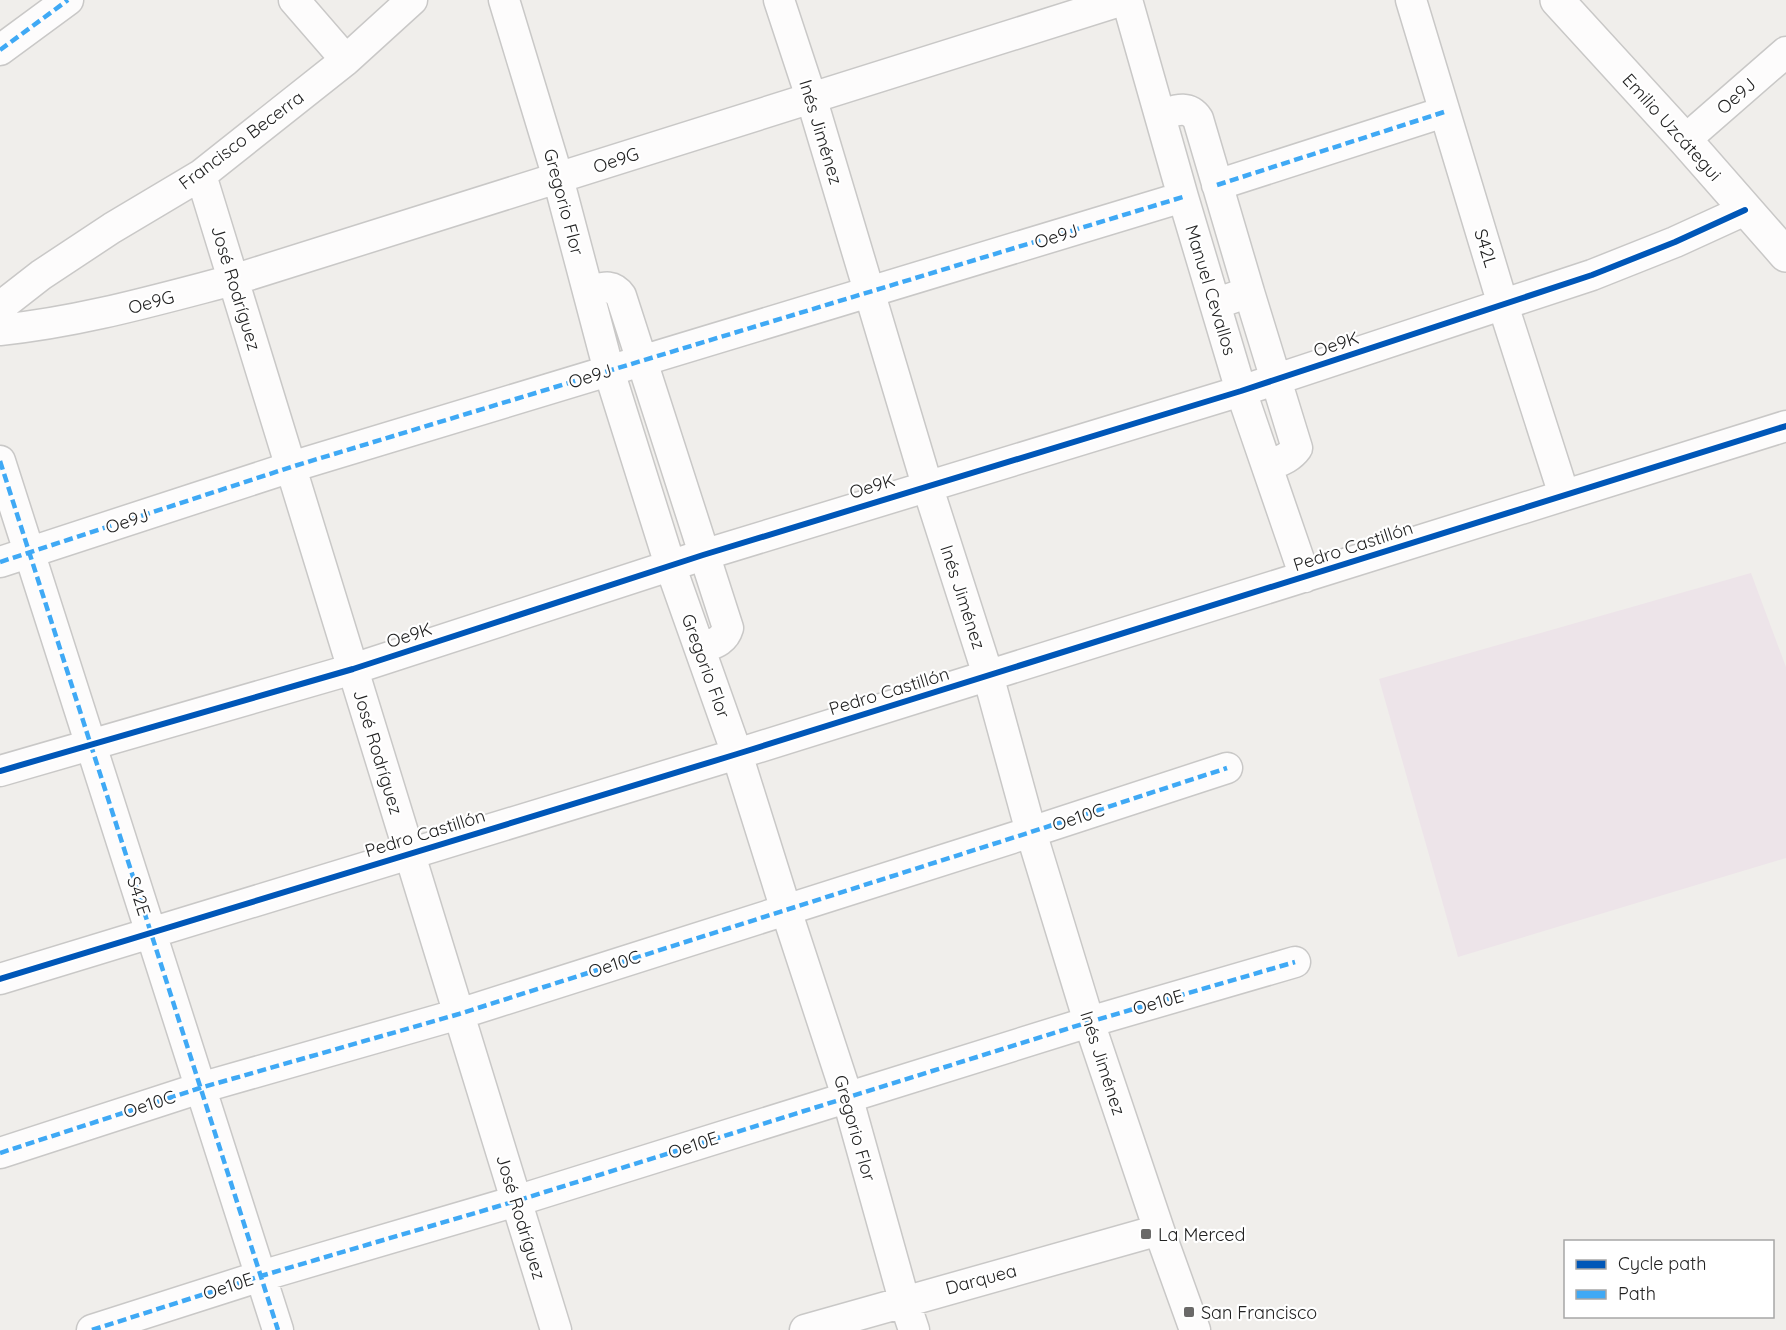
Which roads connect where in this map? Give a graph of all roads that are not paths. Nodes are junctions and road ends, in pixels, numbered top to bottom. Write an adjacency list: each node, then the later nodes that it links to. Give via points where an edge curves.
1 (68, 0): 10 (street)
2 (294, 0): 12 (street)
3 (412, 0): 12 (street, Francisco Becerra)
4 (504, 0): 18 (street, Gregorio Flor)
5 (779, 0): 13 (street, Inés Jiménez)
6 (1123, 0): 13 (street, Oe9G)
7 (1128, 0): 15 (street, Manuel Cevallos)
8 (1410, 0): 14 (street, S42L)
9 (1557, 0): 16 (street, Emilio Uzcátegui)
10 (0, 50)
11 (1786, 52): 16 (street, Oe9J)
12 (346, 60): 17 (street, Francisco Becerra)
13 (811, 97): 18 (street, Oe9G); 25 (street, Inés Jiménez)
14 (1444, 112): 19 (street); 28 (street, S42L)
15 (1160, 115): 19 (street, via 1182,109 1194,113); 20 (street, Manuel Cevallos)
16 (1685, 140): 21 (street, Emilio Uzcátegui)
17 (201, 175): 23 (street, José Rodríguez); 29 (street, Francisco Becerra, via 112,228)
18 (558, 178): 23 (street, Oe9G); 24 (street, Gregorio Flor)
19 (1217, 185): 26 (street)
20 (1183, 197): 25 (street, Oe9J); 27 (street, Manuel Cevallos)
21 (1745, 210): 22 (street, Emilio Uzcátegui); 28 (street, Oe9K, via 1592,275)
22 (1786, 255)
23 (233, 280): 30 (street, Oe9G, via 128,308); 40 (street, José Rodríguez)
24 (588, 291): 31 (street, via 606,286 617,291); 32 (street, Gregorio Flor)
25 (870, 292): 31 (street, Oe9J); 41 (street, Inés Jiménez)
26 (1249, 292): 27 (street); 33 (street)
27 (1215, 304): 34 (street, Manuel Cevallos)
28 (1503, 304): 33 (street, Oe9K); 42 (street, S42L)
29 (0, 307)
30 (0, 330)
31 (642, 361): 32 (street, Oe9J); 36 (street)
32 (609, 371): 38 (street, Gregorio Flor); 40 (street, Oe9J)
33 (1275, 380): 34 (street, Oe9K); 39 (street, via 1297,448 1286,459)
34 (1241, 391): 39 (street, Manuel Cevallos); 41 (street, Oe9K)
35 (1786, 426): 42 (street, Pedro Castillón)
36 (670, 452): 38 (street); 44 (street)
37 (0, 461): 43 (street, S42E)
38 (638, 462): 46 (street, Gregorio Flor)
39 (1267, 466): 47 (street, Manuel Cevallos)
40 (291, 467): 43 (street, Oe9J); 49 (street, José Rodríguez)
41 (927, 485): 44 (street, Oe9K); 50 (street, Inés Jiménez)
42 (1564, 495): 47 (street, Pedro Castillón)
43 (29, 554): 45 (street, Oe9J); 51 (street, S42E)
44 (702, 555): 46 (street, Oe9K); 48 (street, via 728,628 722,640)
45 (0, 562)
46 (670, 565): 48 (street, Gregorio Flor); 49 (street, Oe9K)
47 (1305, 577): 50 (street, Pedro Castillón)
48 (700, 649): 52 (street, Gregorio Flor)
49 (353, 669): 51 (street, Oe9K); 56 (street, José Rodríguez)
50 (988, 675): 52 (street, Pedro Castillón); 55 (street, Inés Jiménez)
51 (91, 744): 54 (street, Oe9K); 58 (street, S42E)
52 (737, 754): 56 (street, Pedro Castillón); 57 (street, Gregorio Flor)
53 (1227, 768): 55 (street, Oe10C)
54 (0, 771)
55 (1031, 832): 57 (street, Oe10C); 62 (street, Inés Jiménez)
56 (409, 853): 58 (street, Pedro Castillón); 61 (street, José Rodríguez)
57 (786, 910): 61 (street, Oe10C); 64 (street, Gregorio Flor)
58 (151, 932): 60 (street, Pedro Castillón); 63 (street, S42E)
59 (1295, 962): 62 (street, Oe10E)
60 (0, 979)
61 (459, 1014): 63 (street, Oe10C); 66 (street, José Rodríguez)
62 (1089, 1022): 64 (street, Oe10E); 67 (street, Inés Jiménez)
63 (200, 1088): 65 (street, Oe10C); 68 (street, S42E)
64 (847, 1096): 66 (street, Oe10E); 69 (street, Gregorio Flor)
65 (0, 1153)
66 (516, 1201): 68 (street, Oe10E); 72 (street, José Rodríguez)
67 (1158, 1230): 69 (street, Darquea); 75 (street, Inés Jiménez)
68 (261, 1276): 70 (street, Oe10E); 71 (street, S42E)
69 (904, 1300): 73 (street, Darquea); 74 (street, Gregorio Flor)
70 (92, 1330)
71 (278, 1330)
72 (556, 1330)
73 (805, 1330)
74 (914, 1330)
75 (1195, 1330)

